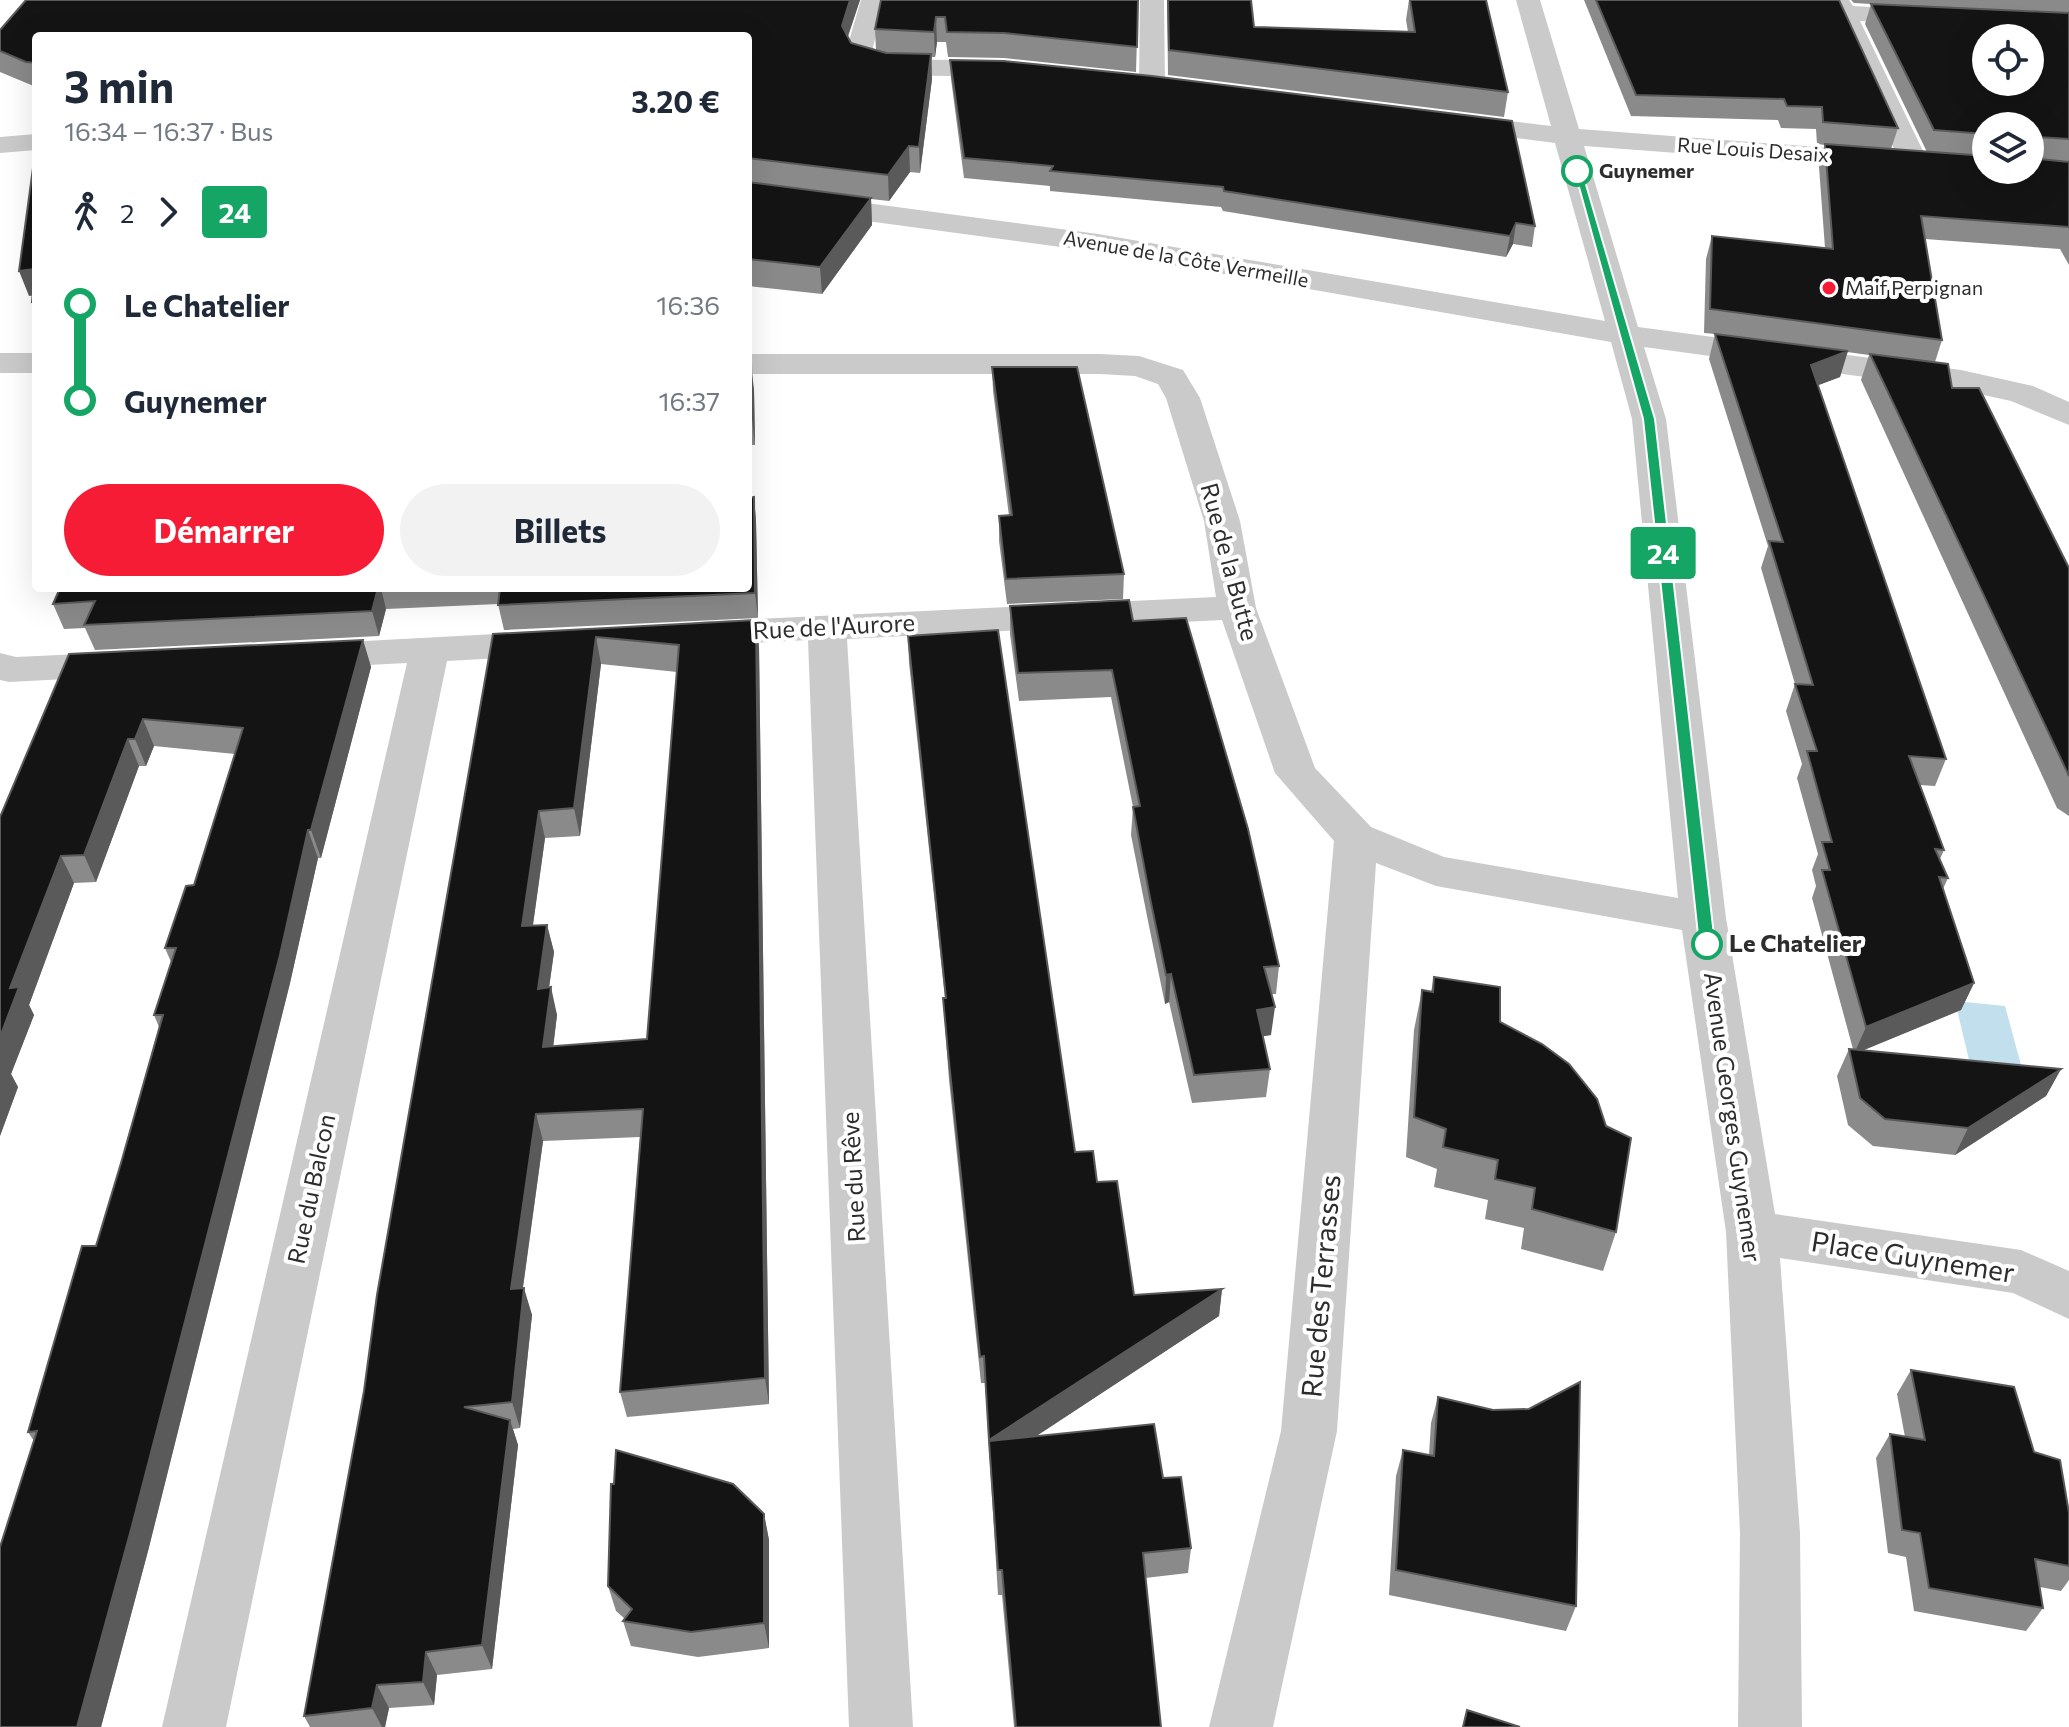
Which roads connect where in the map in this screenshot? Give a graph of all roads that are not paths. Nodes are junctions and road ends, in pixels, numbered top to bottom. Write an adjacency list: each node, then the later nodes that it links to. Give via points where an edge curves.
1 (873, 0): 6 (street, via 859,51 864,61 887,67)
2 (1152, 0): 8 (street)
3 (1528, 0): 11 (street, Avenue Georges Guynemer)
4 (1841, 7): 5 (street); 14 (street)
5 (1954, 18)
6 (1034, 72)
7 (1123, 81): 8 (street)
8 (1152, 84): 9 (street)
9 (1184, 88)
10 (1436, 119): 11 (street, Rue Louis Desaix)
11 (1567, 136): 14 (street, Rue Louis Desaix); 17 (street, Avenue Georges Guynemer)
12 (32, 142): 13 (street)
13 (0, 145)
14 (1914, 162): 15 (street, Rue Louis Desaix)
15 (1972, 167)
16 (752, 196): 17 (street, Avenue de la Côte Vermeille, via 1098,243)
17 (1622, 334): 21 (street, Avenue de la Côte Vermeille, via 1961,380 2021,393); 31 (street, Avenue Georges Guynemer, via 1649,419)
18 (0, 363): 19 (street)
19 (32, 363)
20 (752, 364): 22 (street, Rue de la Butte, via 1100,364 1139,366 1171,377 1183,398 1222,521)
21 (2069, 415)
22 (1237, 608): 23 (street, Rue de l'Aurore); 30 (street, Rue de la Butte, via 1296,773)
23 (827, 626): 24 (street, Rue de l'Aurore); 35 (street, Rue du Rêve)
24 (661, 636)
25 (584, 641): 26 (street)
26 (430, 650): 27 (street); 34 (street, Rue du Balcon)
27 (274, 657)
28 (165, 662): 29 (street)
29 (3, 675)
30 (1356, 838): 31 (street, Rue de la Butte, via 1436,871); 36 (street, Rue des Terrasses, via 1309,1431)
31 (1703, 918): 32 (street, Avenue Georges Guynemer)
32 (1752, 1232): 33 (street, Place Guynemer, via 2021,1272); 37 (street, Avenue Georges Guynemer, via 1770,1533)
33 (2069, 1296)
34 (194, 1727)
35 (881, 1727)
36 (1241, 1727)
37 (1770, 1727)

